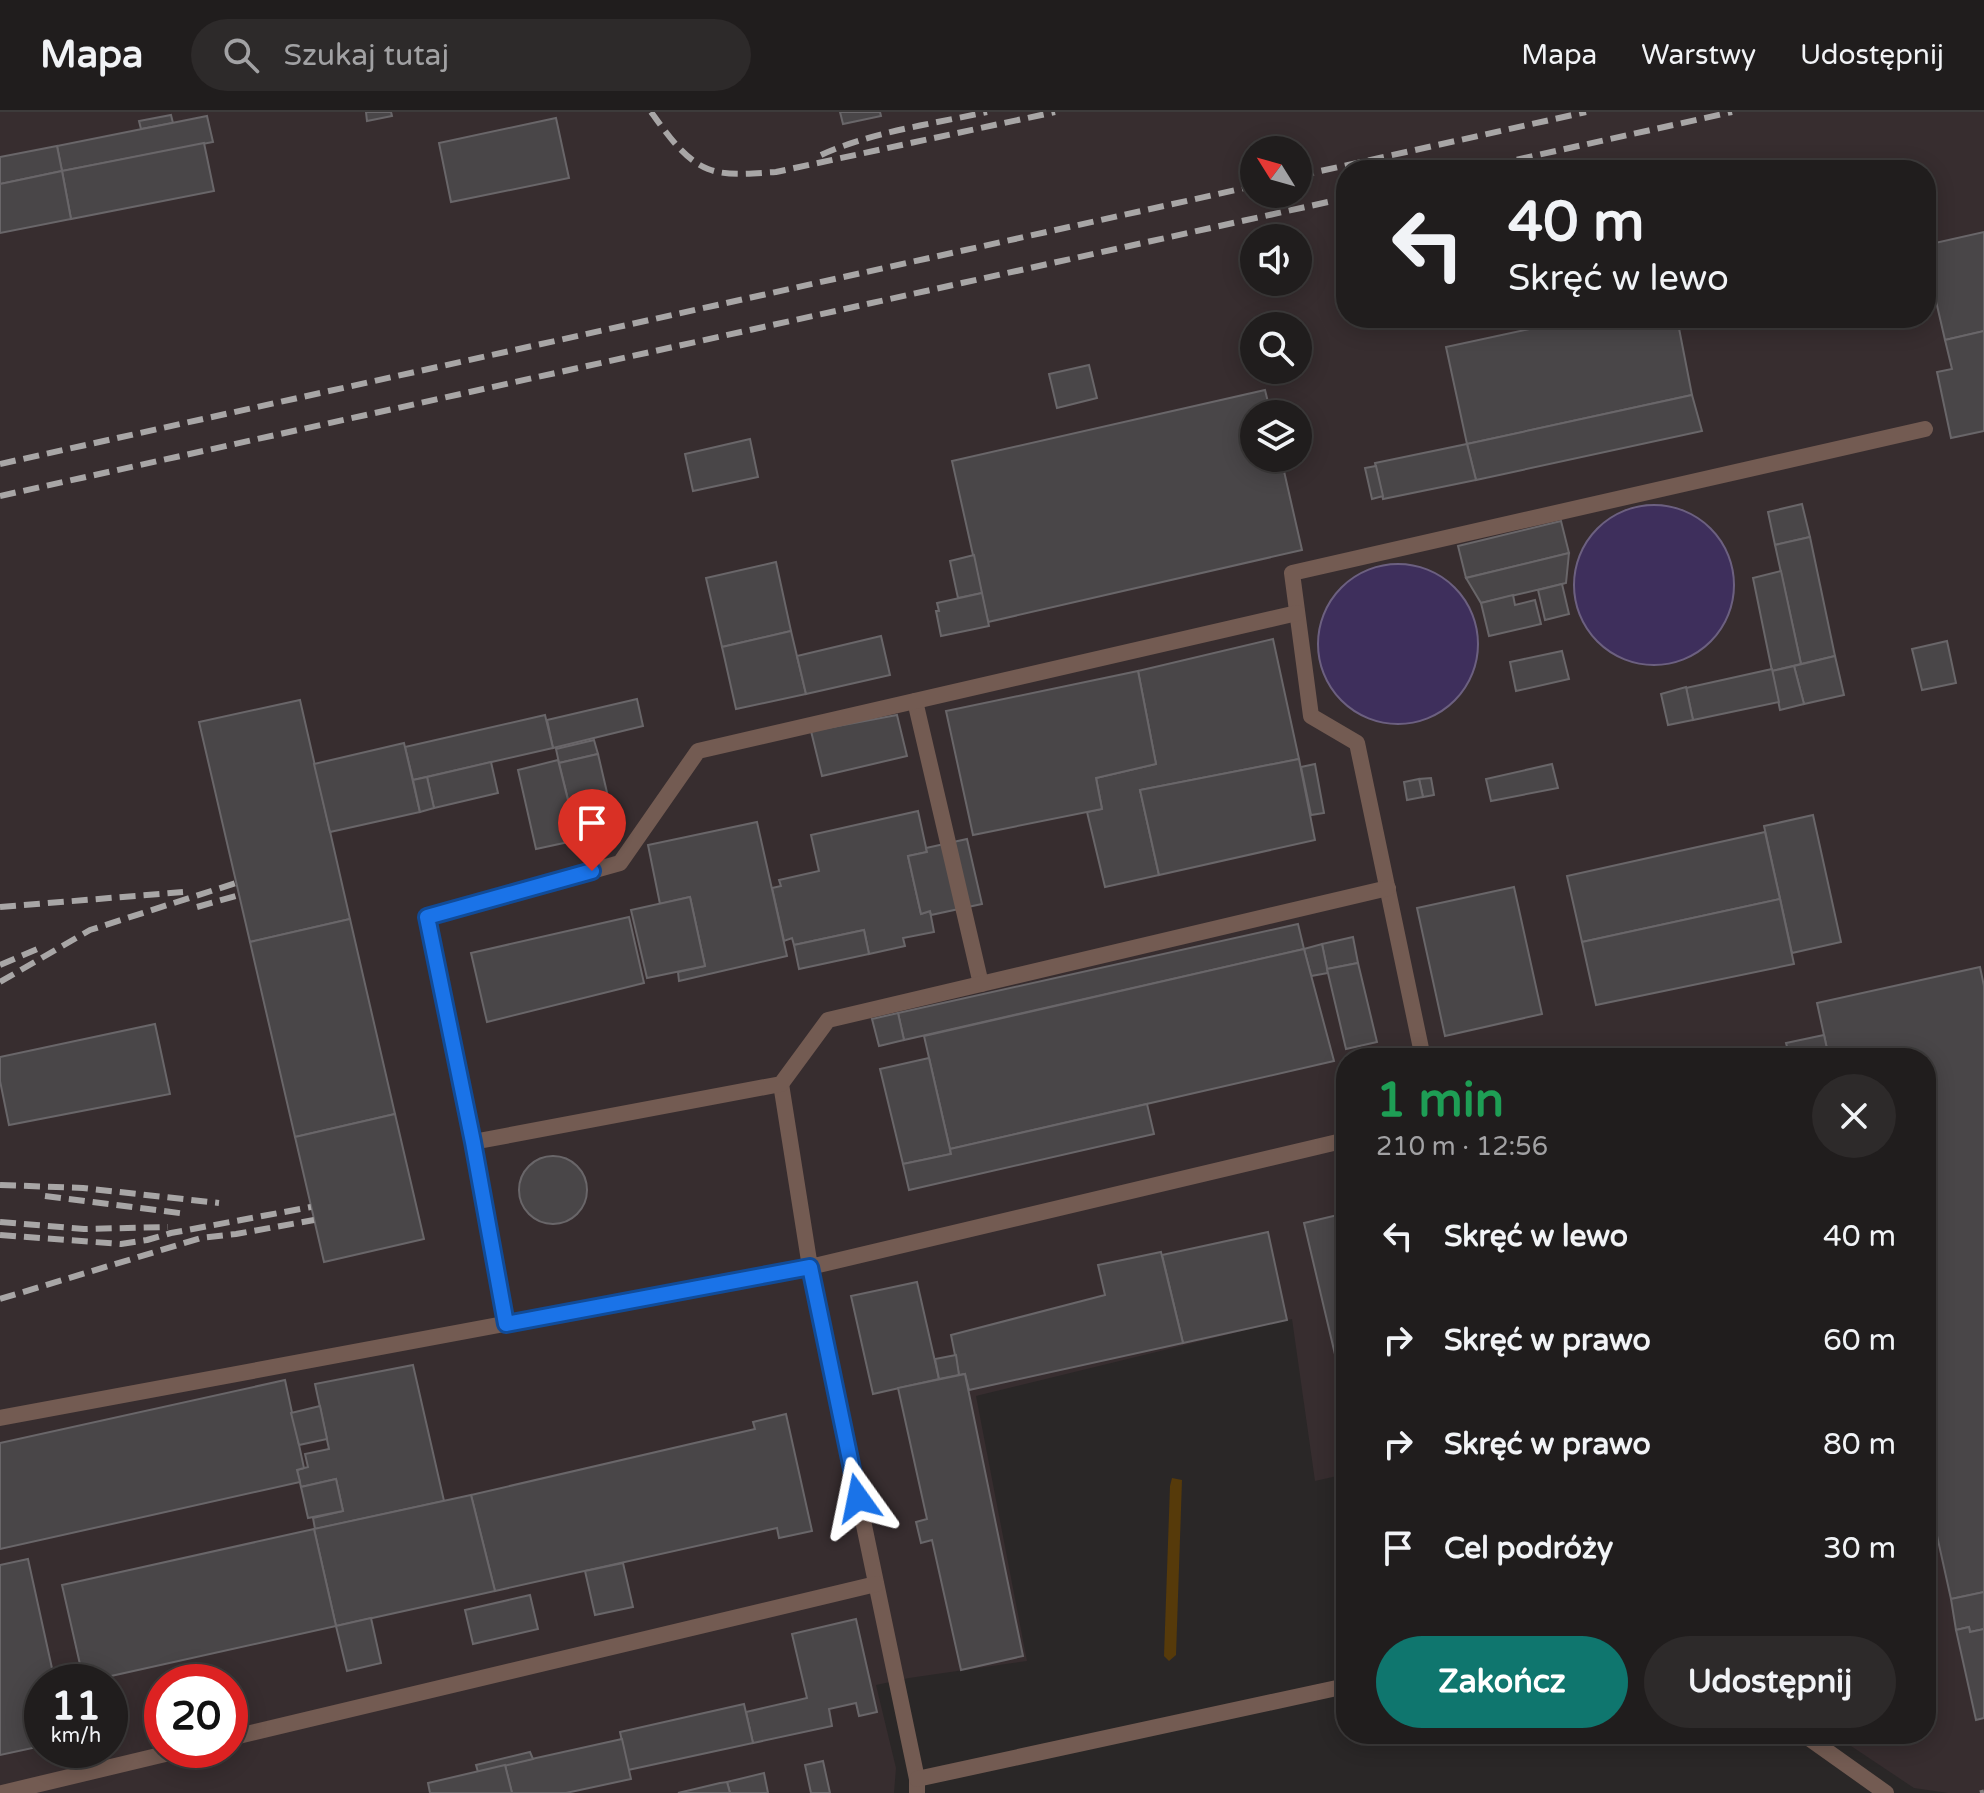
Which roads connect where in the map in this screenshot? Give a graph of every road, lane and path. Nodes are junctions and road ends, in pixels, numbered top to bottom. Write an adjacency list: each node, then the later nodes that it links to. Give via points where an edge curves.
1 (1925, 429): 2 (lane, via 1292,573)
2 (1297, 613): 3 (lane); 4 (lane, via 1311,716 1357,743)
3 (915, 701): 5 (lane); 8 (lane, via 698,751 620,863 427,917)
4 (1388, 888): 5 (lane); 6 (lane)
5 (981, 984): 7 (lane, via 828,1020)
6 (1421, 1048)
7 (781, 1084): 8 (lane); 10 (lane)
8 (473, 1142): 11 (lane)
9 (1336, 1142): 10 (lane)
10 (810, 1267): 11 (lane); 13 (lane)
11 (506, 1324): 12 (lane)
12 (0, 1418)
13 (876, 1584): 15 (lane); 18 (lane)
14 (1336, 1688): 18 (lane)
15 (248, 1734)
16 (1817, 1744): 20 (lane)
17 (144, 1759): 19 (lane)
18 (917, 1786)
19 (2, 1793)
20 (1886, 1793)

